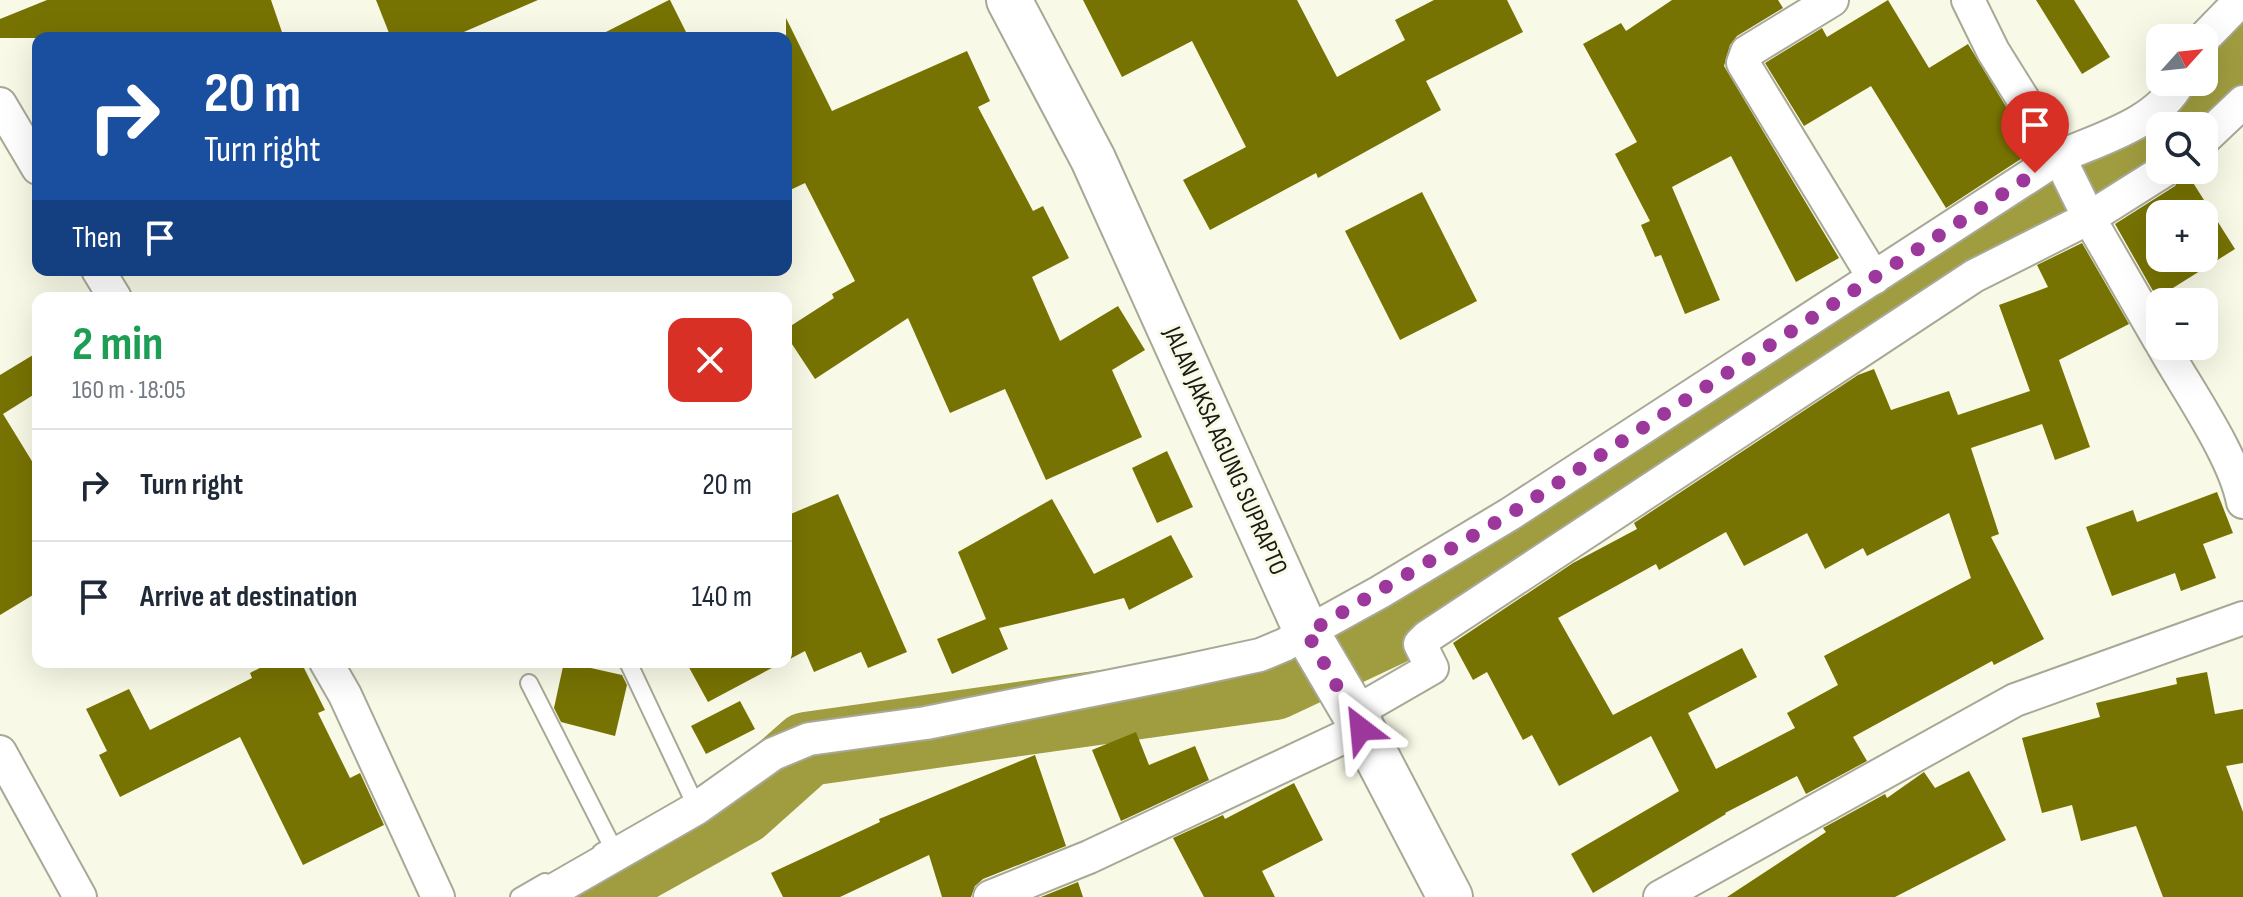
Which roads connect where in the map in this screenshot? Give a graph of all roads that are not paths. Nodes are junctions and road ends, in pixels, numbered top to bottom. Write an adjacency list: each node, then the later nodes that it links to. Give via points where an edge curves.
1 (1009, 0): 19 (main road, JALAN JAKSA AGUNG SUPRAPTO, via 1093,159)
2 (1832, 0): 14 (street, via 1747,52 1743,63)
3 (1968, 0): 11 (street)
4 (2241, 0): 5 (street)
5 (2218, 24)
6 (2172, 96): 11 (street, via 2150,115)
7 (2243, 102): 9 (street)
8 (0, 104): 10 (street)
9 (2218, 126)
10 (32, 158)
11 (2061, 162): 13 (street); 14 (street)
12 (2146, 181): 13 (street)
13 (2088, 216): 15 (street); 23 (street, via 1974,276 1427,637 1420,644 1432,668)
14 (1874, 278): 19 (street)
15 (2146, 318)
16 (2170, 360): 17 (street, via 2225,454)
17 (2243, 499)
18 (2243, 618): 32 (street, via 2015,700)
19 (1309, 637): 23 (main road, JALAN JAKSA AGUNG SUPRAPTO); 25 (street, via 1260,655 1177,673 926,723 809,739 773,754)
20 (329, 668): 27 (street)
21 (631, 668): 25 (lane)
22 (529, 683): 28 (lane, via 612,846)
23 (1355, 717): 30 (street, via 1089,857); 31 (main road, JALAN JAKSA AGUNG SUPRAPTO)
24 (0, 752): 26 (street)
25 (697, 808): 29 (street)
26 (80, 897)
27 (438, 897)
28 (519, 897)
29 (542, 897)
30 (990, 897)
31 (1450, 897)
32 (1660, 897)

